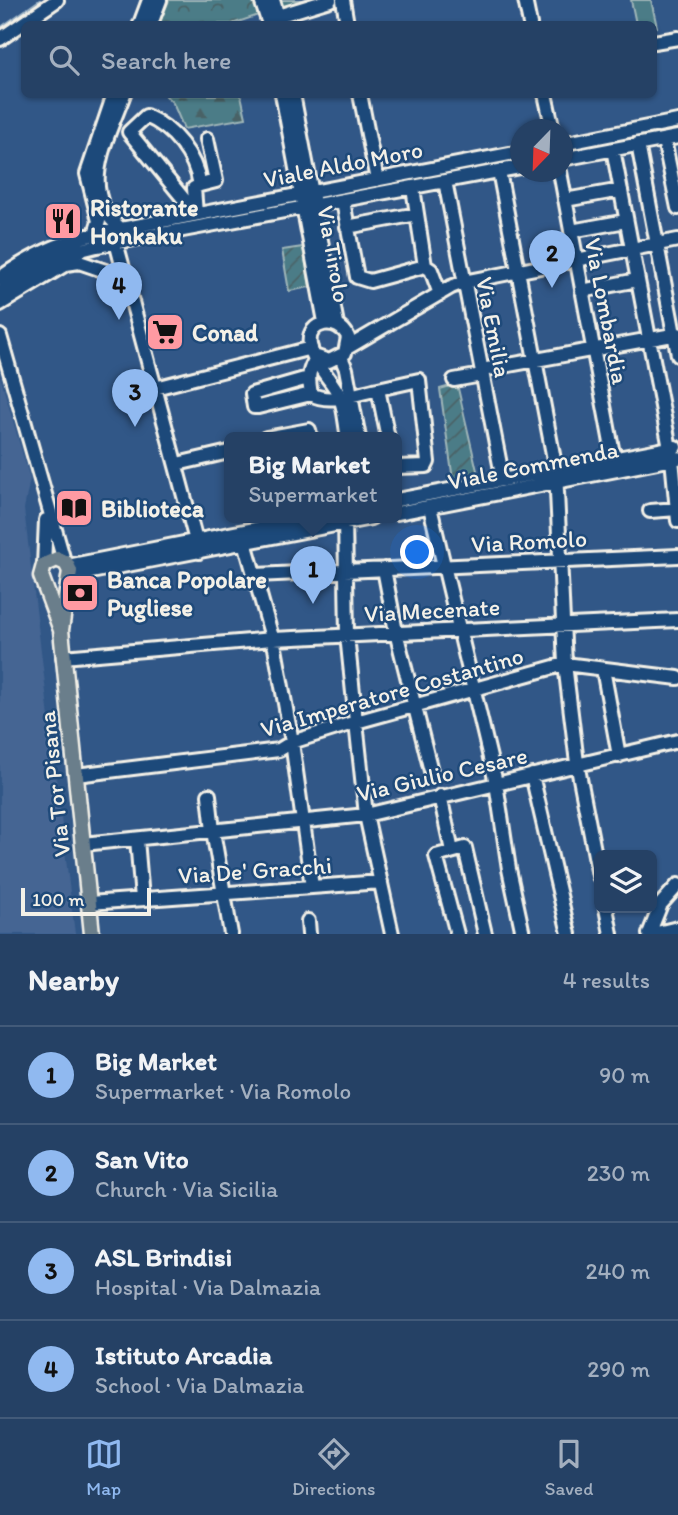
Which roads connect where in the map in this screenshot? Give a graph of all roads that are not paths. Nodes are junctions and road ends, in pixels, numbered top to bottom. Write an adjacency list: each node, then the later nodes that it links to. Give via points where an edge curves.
1 (57, 0): 9 (street)
2 (149, 0): 10 (street)
3 (160, 0): 11 (street)
4 (261, 0): 12 (street)
5 (273, 0): 12 (street)
6 (330, 0): 12 (street)
7 (343, 0): 13 (street)
8 (525, 0): 14 (street)
9 (26, 21)
10 (141, 21)
11 (152, 21)
12 (274, 21)
13 (346, 21)
14 (529, 21)
15 (21, 25): 17 (street)
16 (678, 37): 18 (street)
17 (0, 39)
18 (657, 41)
19 (113, 98): 55 (street, via 87,174 99,221)
20 (123, 98): 53 (street, via 96,172 105,213)
21 (283, 98): 43 (street)
22 (294, 98): 43 (street)
23 (361, 98): 37 (street)
24 (546, 98): 25 (street)
25 (551, 119)
26 (678, 121): 30 (street)
27 (678, 138): 29 (street)
28 (208, 139): 40 (street, via 216,181)
29 (664, 140): 31 (street); 47 (street)
30 (573, 142)
31 (638, 144): 32 (street); 58 (street)
32 (613, 149): 34 (street); 42 (street)
33 (510, 154): 37 (street, Viale Aldo Moro)
34 (573, 157)
35 (510, 169): 36 (street, Viale Aldo Moro)
36 (499, 171): 38 (street, Viale Aldo Moro); 62 (street)
37 (377, 180): 43 (street, Viale Aldo Moro)
38 (445, 181): 41 (street, Viale Aldo Moro); 66 (street, Via Emilia)
39 (562, 182): 44 (street, Via Lombardia)
40 (200, 185): 48 (street, via 194,188); 48 (street, via 196,164 156,120 146,116 131,128 129,132)
41 (412, 188): 45 (street, Viale Aldo Moro); 49 (street)
42 (621, 190): 44 (street); 50 (street)
43 (307, 192): 46 (street, Via Tirolo); 48 (street, Viale Aldo Moro)
44 (565, 200): 54 (street, Via Lombardia)
45 (342, 201): 46 (street, Viale Aldo Moro); 52 (street)
46 (309, 207): 51 (street, Viale Aldo Moro); 72 (street, Via Tirolo)
47 (678, 207)
48 (196, 214): 51 (street, Viale Aldo Moro)
49 (417, 214): 52 (street); 61 (street)
50 (626, 221): 54 (street); 59 (street)
51 (175, 225): 53 (street, Viale Aldo Moro); 57 (street, Viale Aldo Moro)
52 (347, 227): 61 (street, via 357,277 362,282)
53 (121, 229): 55 (street, Viale Aldo Moro)
54 (571, 231): 60 (street, Via Lombardia)
55 (96, 240): 57 (street, Viale Aldo Moro); 63 (street, via 41,251); 68 (street, via 38,264)
56 (678, 240): 58 (street)
57 (116, 242): 64 (street)
58 (658, 244): 59 (street); 67 (street)
59 (632, 250): 60 (street); 65 (street)
60 (577, 262): 62 (street); 69 (street, Via Lombardia)
61 (425, 265): 70 (street)
62 (518, 273): 66 (street); 80 (street)
63 (0, 278)
64 (126, 278): 71 (street, via 79,262 66,264); 84 (street)
65 (637, 280): 69 (street); 75 (street)
66 (464, 282): 70 (street); 81 (street, Via Emilia)
67 (672, 289): 73 (street)
68 (0, 291)
69 (582, 291): 76 (street, Via Lombardia)
70 (440, 294): 78 (street)
71 (0, 304)
72 (331, 323): 77 (street, Via Tirolo, via 312,332); 78 (street, Via Tirolo, via 346,331)
73 (676, 334): 75 (street); 79 (street)
74 (0, 336): 100 (street, Via Tor Pisana)
75 (648, 340): 76 (street); 92 (street)
76 (593, 350): 80 (street); 93 (street, Via Lombardia)
77 (314, 353): 78 (street, via 329,361); 82 (street, Via Tirolo); 84 (street); 87 (street, Via Tirolo, via 320,369)
78 (344, 353): 87 (street, Via Tirolo)
79 (678, 355)
80 (535, 360): 81 (street); 96 (street)
81 (482, 373): 83 (street); 97 (street, Via Emilia)
82 (308, 378): 86 (street); 86 (street, via 251,397 258,407)
83 (454, 380)
84 (155, 388): 94 (street)
85 (378, 388): 87 (street); 90 (street); 95 (street, via 419,380 428,462 426,466)
86 (311, 394): 87 (street, via 319,399)
87 (345, 396): 88 (street, Via Tirolo); 89 (street, Via Tirolo)
88 (348, 432)
89 (357, 432)
90 (387, 432)
91 (224, 453): 94 (street)
92 (675, 453): 93 (street, Viale Commenda); 96 (street, Viale Commenda); 103 (street)
93 (614, 459): 96 (street, Viale Commenda)
94 (177, 464): 108 (street)
95 (402, 467)
96 (557, 476): 97 (street, Viale Commenda); 99 (street, Viale Commenda); 110 (street)
97 (503, 480): 98 (street, Viale Commenda)
98 (402, 499)
99 (430, 507): 102 (street, Viale Commenda); 112 (street)
100 (46, 509): 111 (street, Via Tor Pisana); 115 (street, Via Tor Pisana)
101 (650, 511): 103 (street)
102 (402, 512)
103 (678, 513)
104 (290, 523): 108 (street)
105 (336, 523): 107 (street)
106 (345, 523): 114 (street)
107 (246, 542): 108 (street); 116 (street)
108 (198, 546): 115 (street)
109 (678, 556): 110 (street, Via Romolo)
110 (563, 560): 112 (street, Via Romolo); 119 (street)
111 (44, 565): 115 (main road, via 57,559); 117 (main road, Via Tor Pisana, via 41,576)
112 (444, 566): 113 (street, Via Romolo); 121 (street)
113 (384, 569): 114 (street, Via Romolo); 122 (street)
114 (346, 571): 116 (street, Via Romolo); 123 (street)
115 (67, 572): 117 (main road, via 56,588); 120 (main road, Via Tor Pisana)
116 (255, 576): 124 (street)
117 (45, 584): 120 (main road, Via Tor Pisana)
118 (678, 620): 119 (street, Via Mecenate)
119 (565, 625): 121 (street, Via Mecenate); 126 (street)
120 (61, 630): 125 (main road, Via Tor Pisana)
121 (460, 630): 122 (street, Via Mecenate); 129 (street)
122 (396, 632): 123 (street, Via Mecenate); 130 (street)
123 (347, 635): 124 (street, Via Mecenate); 131 (street)
124 (273, 639): 125 (street, Via Mecenate); 133 (street)
125 (63, 657): 136 (main road, Via Tor Pisana)
126 (565, 664): 127 (street, Via Imperatore Costantino); 129 (street, Via Imperatore Costantino); 135 (street)
127 (603, 669): 128 (street, Via Imperatore Costantino); 134 (street)
128 (678, 678)
129 (474, 691): 130 (street, Via Imperatore Costantino); 139 (street)
130 (415, 708): 131 (street, Via Imperatore Costantino); 137 (street)
131 (356, 722): 133 (street, Via Imperatore Costantino); 142 (street)
132 (678, 741): 134 (street, Via Giulio Cesare)
133 (292, 742): 136 (street, Via Imperatore Costantino, via 279,750); 143 (street)
134 (619, 756): 135 (street, Via Giulio Cesare)
135 (577, 763): 138 (street, Via Giulio Cesare); 147 (street)
136 (75, 775): 146 (main road, Via Tor Pisana)
137 (432, 775)
138 (533, 775): 139 (street, Via Giulio Cesare); 163 (street)
139 (496, 783): 141 (street, Via Giulio Cesare); 162 (street)
140 (209, 795): 144 (street)
141 (440, 796): 142 (street, Via Giulio Cesare); 148 (street)
142 (366, 815): 143 (street, Via Giulio Cesare); 149 (street)
143 (304, 823): 144 (street, Via Giulio Cesare); 151 (street)
144 (212, 831): 145 (street, Via Giulio Cesare); 152 (street)
145 (137, 839): 146 (street, Via Giulio Cesare); 153 (street)
146 (83, 844): 154 (main road, Via Tor Pisana)
147 (594, 850)
148 (452, 852): 160 (street, via 436,856); 161 (street, via 465,848)
149 (381, 882): 151 (street, Via De' Gracchi); 159 (street)
150 (678, 885): 165 (street, via 661,904)
151 (312, 887): 152 (street, Via De' Gracchi)
152 (222, 893): 153 (street, Via De' Gracchi); 158 (street)
153 (142, 899): 154 (street, Via De' Gracchi)
154 (89, 903): 157 (main road, Via Tor Pisana)
155 (607, 913): 164 (street)
156 (678, 928): 165 (street)
157 (92, 934)
158 (231, 934)
159 (392, 934)
160 (457, 934)
161 (485, 934)
162 (523, 934)
163 (569, 934)
164 (611, 934)
165 (651, 934)

